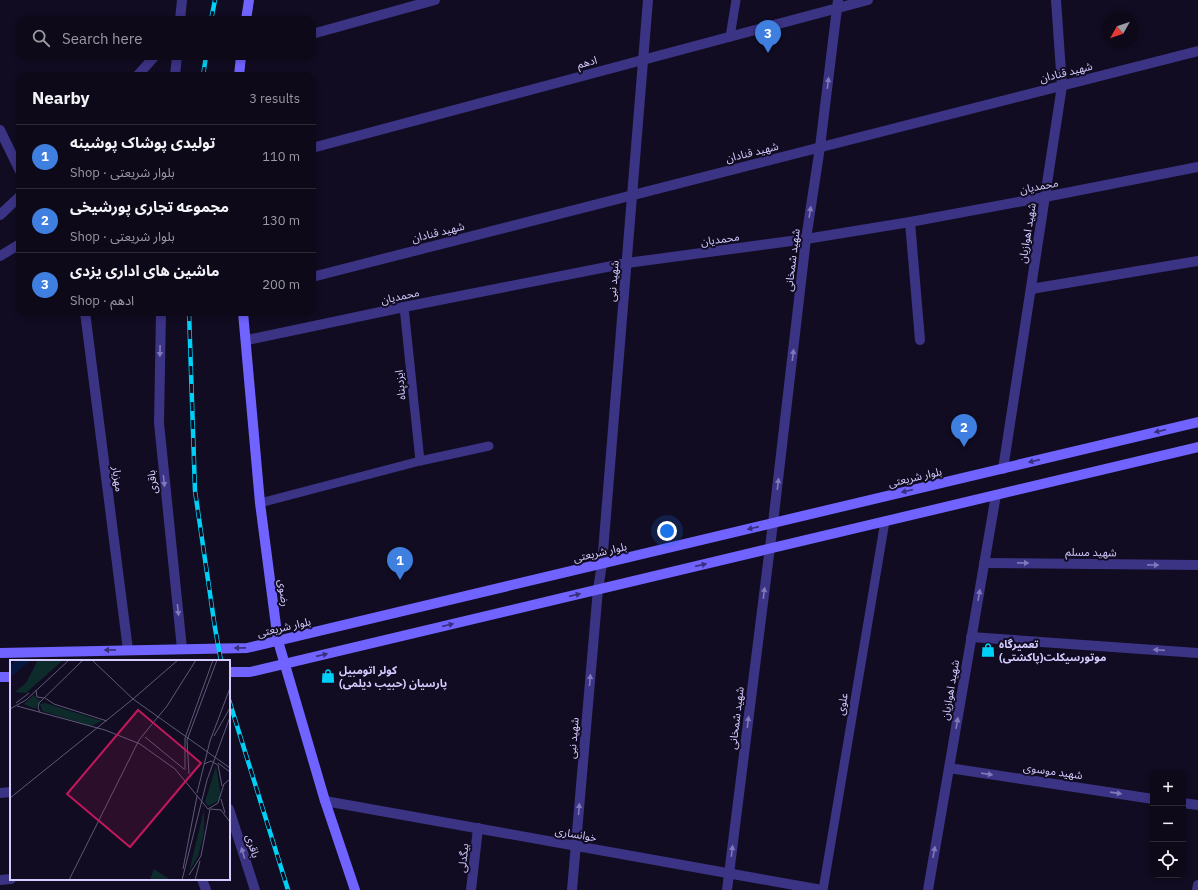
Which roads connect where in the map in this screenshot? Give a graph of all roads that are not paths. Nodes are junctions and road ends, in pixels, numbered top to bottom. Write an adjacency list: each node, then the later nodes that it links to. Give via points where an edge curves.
1 (182, 0): 9 (street)
2 (249, 0): 10 (main road)
3 (435, 0): 11 (street)
4 (648, 0): 17 (street, شهید نبی)
5 (736, 0): 12 (lane)
6 (868, 0): 8 (street, ادهم)
7 (1056, 0): 21 (street, شهید اهوازیان)
8 (838, 4): 12 (street, ادهم); 24 (street, شهید شمخانی, one-way to 8)
9 (180, 16)
10 (247, 16)
11 (316, 33)
12 (730, 37): 17 (street, ادهم)
13 (1198, 51): 21 (street, شهید قنادان)
14 (151, 60): 18 (street)
15 (177, 60): 19 (street)
16 (240, 60): 20 (main road)
17 (644, 60): 23 (street, ادهم); 27 (street, شهید نبی)
18 (141, 72)
19 (175, 72)
20 (239, 72)
21 (1062, 86): 24 (street, شهید قنادان); 28 (street, شهید اهوازیان)
22 (0, 130): 25 (street)
23 (316, 147)
24 (820, 147): 27 (street, شهید قنادان); 32 (street, شهید شمخانی, one-way to 24)
25 (16, 163)
26 (1198, 167): 28 (street, محمدیان)
27 (632, 195): 36 (street, شهید نبی); 37 (street, شهید قنادان)
28 (1045, 198): 31 (street, محمدیان); 38 (street, شهید اهوازیان)
29 (16, 200): 30 (street)
30 (0, 215)
31 (910, 222): 32 (street, محمدیان); 44 (street)
32 (806, 239): 36 (street, محمدیان); 53 (street, شهید شمخانی, one-way to 32)
33 (16, 246): 34 (street)
34 (0, 256)
35 (1198, 262): 38 (street)
36 (627, 263): 39 (street, محمدیان); 56 (street, شهید نبی)
37 (316, 276)
38 (1031, 289): 49 (street, شهید اهوازیان)
39 (404, 307): 43 (street, محمدیان); 48 (lane, ایزدپناه)
40 (86, 316): 62 (street, مهزیار)
41 (161, 316): 61 (street, باقری, one-way to 61, via 158,423)
42 (244, 316): 43 (main road, رضوی)
43 (247, 340): 51 (main road, رضوی)
44 (920, 340)
45 (1198, 422): 49 (main road, بلوار شریعتی, one-way to 49)
46 (489, 446): 48 (lane)
47 (1198, 447): 50 (main road)
48 (420, 461): 51 (lane)
49 (1003, 468): 53 (main road, بلوار شریعتی, one-way to 53)
50 (996, 495): 52 (main road); 55 (street, شهید اهوازیان)
51 (260, 503): 60 (main road, رضوی)
52 (885, 521): 54 (main road); 90 (lane, علوی)
53 (773, 523): 54 (street, شهید شمخانی); 56 (main road, بلوار شریعتی, one-way to 56)
54 (769, 548): 58 (main road, one-way to 54); 79 (street, شهید شمخانی, one-way to 54)
55 (984, 563): 57 (street, شهید مسلم, one-way to 57); 59 (street, شهید اهوازیان, one-way to 55)
56 (602, 564): 58 (street, شهید نبی); 60 (main road, بلوار شریعتی)
57 (1198, 565)
58 (598, 589): 65 (main road, one-way to 58); 78 (street, شهید نبی, one-way to 58)
59 (972, 637): 63 (street, one-way to 59); 69 (street, شهید اهوازیان, one-way to 59)
60 (278, 641): 61 (main road, بلوار شریعتی, one-way to 61, via 247,648); 65 (main road, رضوی)
61 (182, 649): 62 (main road, بلوار شریعتی)
62 (128, 650): 64 (main road, بلوار شریعتی, one-way to 64)
63 (1198, 652)
64 (0, 653)
65 (284, 664): 66 (main road, via 250,672); 73 (main road, رضوی)
66 (230, 672)
67 (10, 676): 68 (main road)
68 (0, 677)
69 (949, 768): 72 (street, شهید موسوی, one-way to 72); 91 (street, شهید اهوازیان, one-way to 69)
70 (10, 792): 71 (street)
71 (0, 793)
72 (1150, 799)
73 (325, 801): 77 (street, خوانساری); 86 (main road, رضوی)
74 (1186, 803): 75 (street)
75 (1198, 805)
76 (230, 812): 85 (street, باقری, one-way to 76)
77 (478, 828): 78 (street, خوانساری); 87 (street, بیگدلی)
78 (576, 846): 79 (street, خوانساری); 88 (street, شهید نبی)
79 (729, 873): 89 (street, شهید شمخانی); 90 (street, خوانساری)
80 (10, 879): 81 (street)
81 (0, 880)
82 (202, 880): 84 (street)
83 (1198, 884): 92 (street)
84 (206, 890)
85 (255, 890)
86 (355, 890)
87 (471, 890)
88 (572, 890)
89 (727, 890)
90 (823, 890)
91 (928, 890)
92 (1197, 890)

